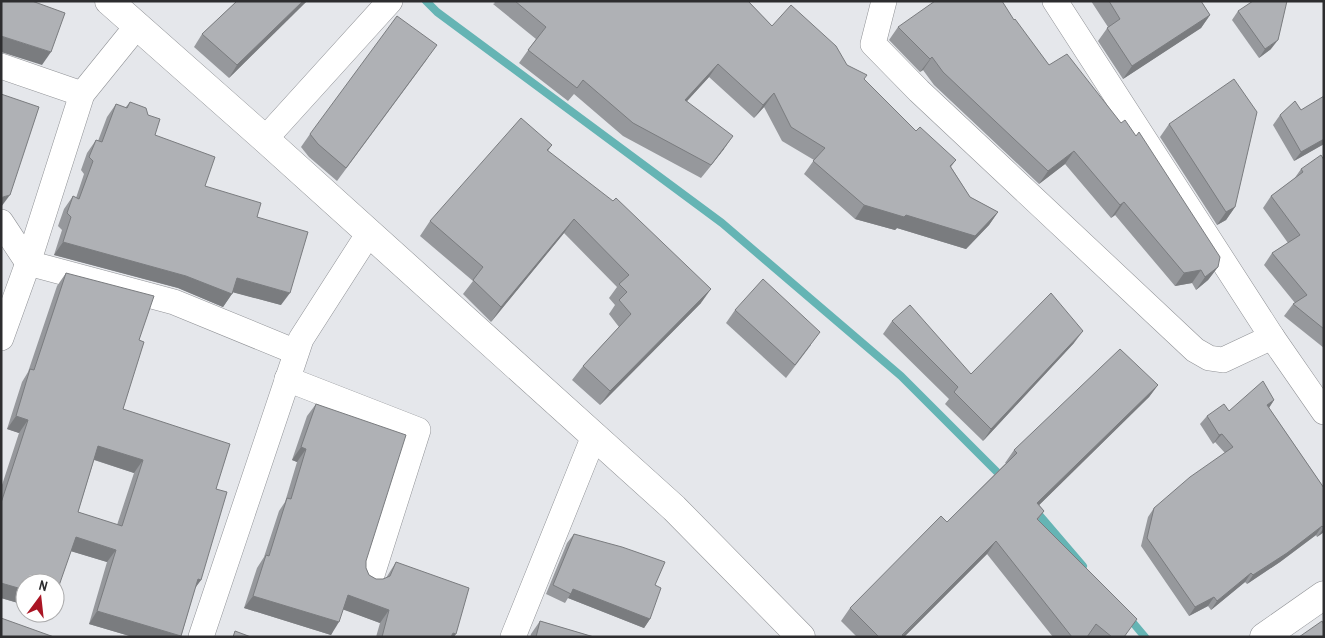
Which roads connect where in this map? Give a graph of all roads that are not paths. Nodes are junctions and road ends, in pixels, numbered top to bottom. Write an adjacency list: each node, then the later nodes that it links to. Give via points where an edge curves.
1 (109, 1): 5 (street)
2 (884, 1): 12 (street, via 873,44 1195,350 1209,358 1223,360)
3 (1054, 1): 12 (street)
4 (387, 5): 8 (street)
5 (137, 26): 7 (street); 8 (street)
6 (1, 66): 7 (street)
7 (82, 94): 11 (street)
8 (265, 139): 10 (street)
9 (1, 222): 11 (street)
10 (369, 233): 14 (street, via 301,339); 17 (street)
11 (28, 263): 13 (street); 14 (street, via 174,302)
12 (1272, 337): 16 (street)
13 (1, 338)
14 (296, 352): 15 (street)
15 (288, 378): 18 (street, via 418,430); 20 (street)
16 (1324, 412)
17 (594, 436): 21 (street); 22 (street, via 674,508)
18 (371, 578)
19 (1324, 595): 23 (street)
20 (201, 637)
21 (513, 637)
22 (801, 637)
23 (1264, 637)

